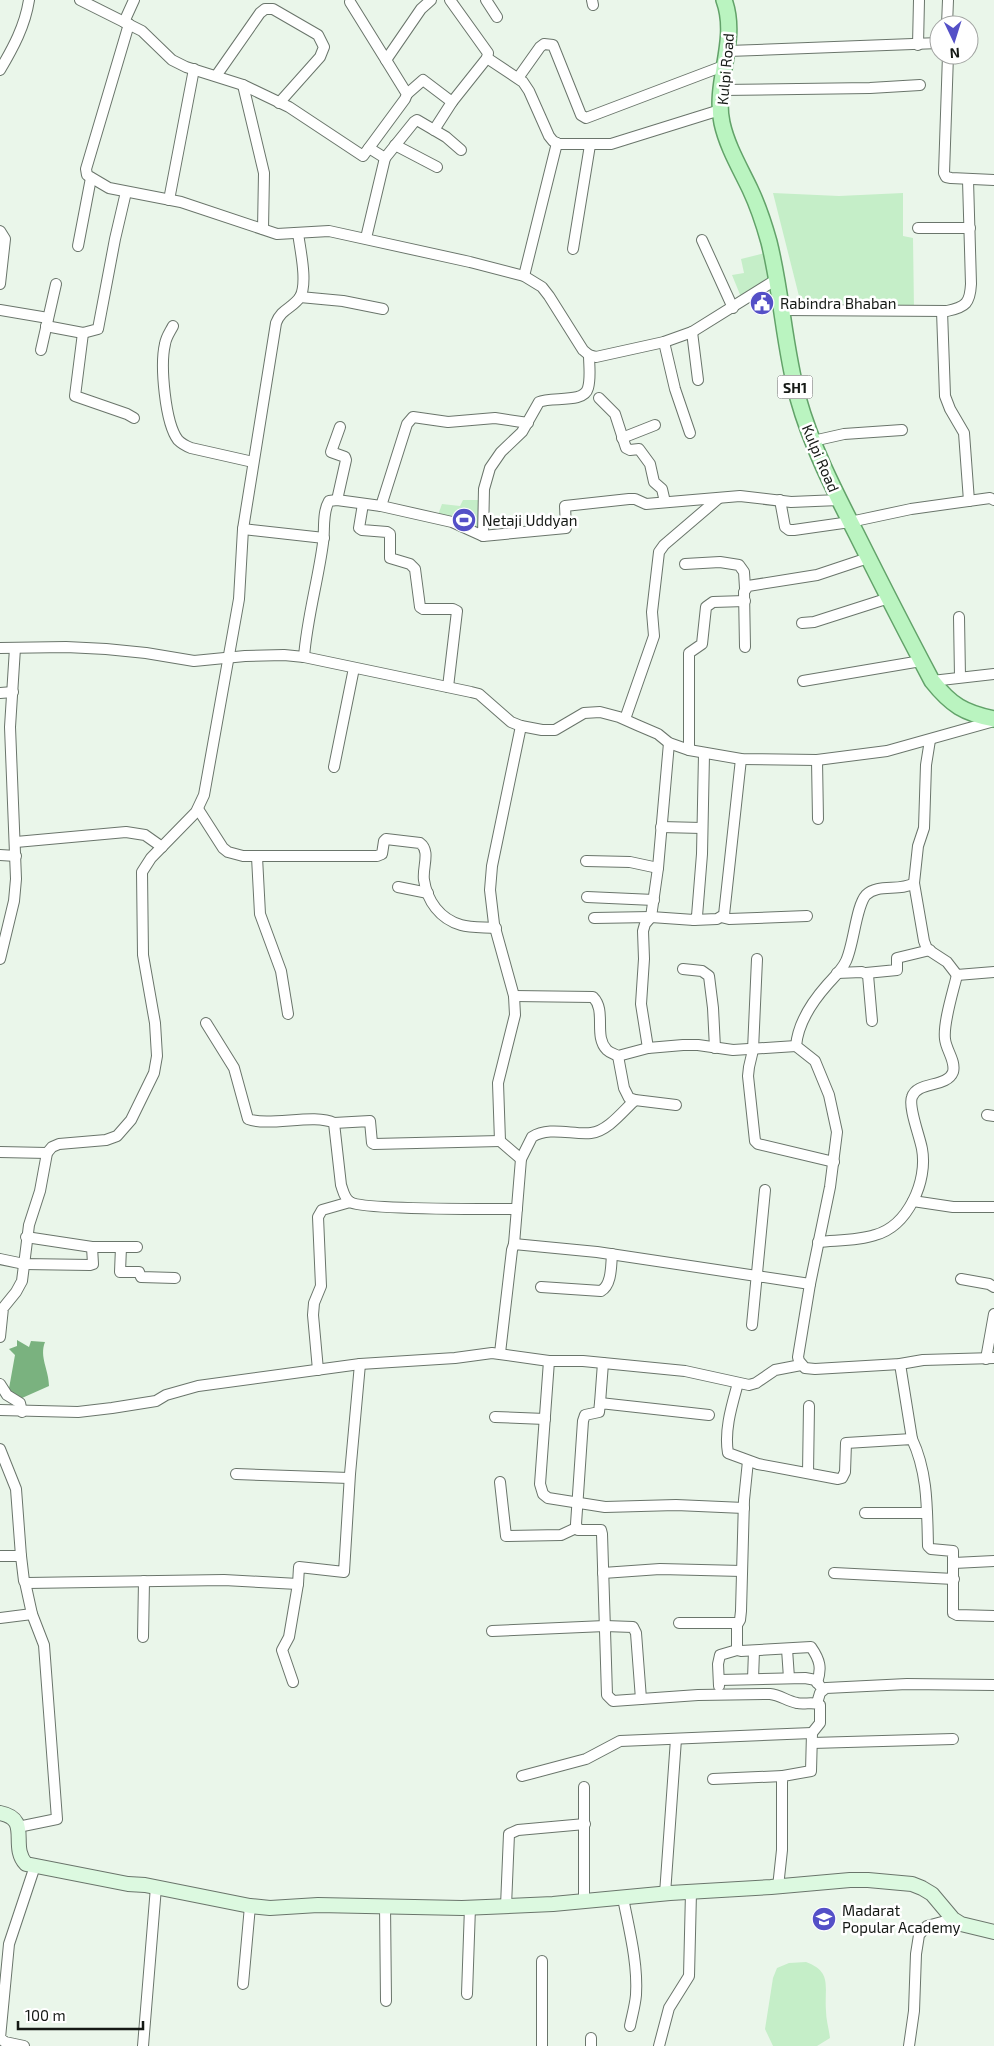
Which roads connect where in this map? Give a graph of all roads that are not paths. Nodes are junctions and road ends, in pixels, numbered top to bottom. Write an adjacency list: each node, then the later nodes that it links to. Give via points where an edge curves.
1 (29, 0): 22 (street, via 20,33)
2 (80, 0): 14 (street)
3 (134, 0): 14 (street)
4 (431, 0): 19 (street)
5 (450, 0): 17 (street, via 486,50)
6 (486, 0): 13 (street)
7 (724, 0): 18 (main road, Kulpi Road / SH1, via 728,20)
8 (919, 0): 16 (street)
9 (948, 0): 12 (street)
10 (350, 2): 19 (street)
11 (268, 4): 23 (street); 30 (street, via 318,35 324,44 320,57)
12 (947, 15)
13 (497, 17)
14 (126, 23): 21 (street, via 149,36 172,60); 40 (street, via 86,165 86,172)
15 (929, 44): 16 (street)
16 (918, 45): 18 (street)
17 (487, 58): 24 (street); 29 (street)
18 (727, 58): 24 (street, via 586,118 581,115 553,45 540,47); 27 (main road, Kulpi Road / SH1)
19 (386, 60): 28 (street)
20 (948, 65): 41 (street, via 944,173 946,177)
21 (194, 69): 23 (street); 44 (street)
22 (0, 70)
23 (216, 76): 25 (street)
24 (518, 78): 33 (street, via 529,91 549,136)
25 (243, 85): 30 (street); 47 (street, via 264,174)
26 (920, 85): 27 (street)
27 (722, 90): 31 (main road, Kulpi Road / SH1)
28 (407, 94): 29 (street, via 423,80); 36 (street)
29 (452, 102): 32 (street)
30 (279, 103): 36 (street, via 363,156)
31 (720, 110): 35 (street, via 611,144); 55 (main road, Kulpi Road / SH1, via 726,136 758,209)
32 (434, 130): 34 (street, via 415,120); 37 (street)
33 (557, 143): 35 (street); 54 (street)
34 (395, 145): 38 (street); 39 (street)
35 (590, 145): 53 (street)
36 (369, 148): 38 (street)
37 (461, 150)
38 (385, 158): 50 (street)
39 (437, 168)
40 (92, 178): 43 (street, via 109,188); 52 (street)
41 (968, 180): 42 (street); 46 (street)
42 (994, 180)
43 (126, 192): 44 (street); 67 (street, via 100,325 96,331)
44 (170, 200): 47 (street, via 201,207)
45 (918, 228): 46 (street)
46 (970, 228): 63 (street, via 970,294 966,304 960,308)
47 (263, 229): 49 (street, via 276,234)
48 (0, 232): 56 (street, via 4,239)
49 (298, 233): 50 (street, via 321,230); 58 (street, via 303,276)
50 (366, 238): 54 (street)
51 (702, 240): 59 (street)
52 (78, 246)
53 (573, 249)
54 (524, 276): 70 (street, via 542,287)
55 (777, 279): 59 (street); 62 (main road, Kulpi Road / SH1)
56 (0, 284)
57 (56, 284): 64 (street)
58 (300, 297): 60 (street); 81 (street, via 283,311 276,323)
59 (733, 308): 66 (street)
60 (383, 309)
61 (0, 310): 64 (street)
62 (782, 310): 63 (street); 80 (main road, Kulpi Road / SH1, via 798,398)
63 (942, 311): 87 (street, via 945,396 964,433)
64 (47, 322): 67 (street); 69 (street)
65 (173, 326): 81 (street, via 164,345 163,367 169,418 178,439 191,448)
66 (692, 332): 68 (street); 71 (street)
67 (83, 333): 73 (street, via 75,396)
68 (664, 342): 70 (street, via 604,356); 78 (street)
69 (41, 350)
70 (589, 355): 74 (street, via 586,391 576,398 543,400)
71 (698, 380)
72 (599, 398): 79 (street, via 615,414)
73 (134, 418)
74 (528, 423): 90 (street, via 495,418 448,422 413,417 407,424); 93 (street, via 494,460 486,479)
75 (655, 425): 79 (street)
76 (340, 427): 83 (street, via 331,452 346,460)
77 (902, 430): 80 (street, via 844,434)
78 (690, 433)
79 (622, 438): 88 (street, via 626,448 642,451 650,464 654,482 662,489)
80 (814, 441): 85 (main road, Kulpi Road / SH1)
81 (254, 462): 92 (street)
82 (719, 498): 84 (street, via 752,496); 88 (street); 116 (street, via 659,552 652,612 654,636)
83 (337, 500): 89 (street); 94 (street, via 328,503)
84 (780, 500): 85 (street); 91 (street, via 785,527 789,530)
85 (839, 500): 91 (main road, Kulpi Road / SH1)
86 (994, 500): 87 (street)
87 (969, 501): 91 (street)
88 (665, 502): 93 (street, via 646,504 629,499 565,506 566,528)
89 (363, 504): 90 (street); 113 (street, via 359,528 390,534 390,558 410,564 415,569 420,607 457,611)
90 (381, 506): 93 (street, via 452,522)
91 (850, 522): 95 (main road, Kulpi Road / SH1)
92 (243, 528): 94 (street); 105 (street, via 240,599)
93 (483, 536)
94 (324, 538): 106 (street, via 309,611)
95 (868, 558): 97 (street, via 806,578 752,584); 98 (main road, Kulpi Road / SH1)
96 (685, 564): 97 (street, via 720,562 739,565 744,572)
97 (745, 588): 99 (street)
98 (889, 598): 101 (street); 107 (main road, Kulpi Road / SH1)
99 (744, 602): 102 (street); 121 (street, via 713,602 706,607 702,644 689,653)
100 (959, 616): 110 (street)
101 (802, 623)
102 (745, 646)
103 (0, 648): 104 (street)
104 (15, 648): 105 (street, via 128,651 194,661); 114 (street)
105 (229, 657): 106 (street); 126 (street, via 204,795)
106 (304, 657): 108 (street)
107 (921, 661): 111 (street); 112 (main road, Kulpi Road / SH1)
108 (354, 668): 113 (street); 125 (street)
109 (994, 674): 110 (street)
110 (960, 678): 112 (street)
111 (803, 681)
112 (932, 681): 117 (main road, Kulpi Road / SH1, via 959,708)
113 (448, 686): 118 (street, via 479,694)
114 (13, 692): 115 (street); 130 (street, via 10,727)
115 (0, 693)
116 (625, 719): 118 (street, via 592,712 584,713 555,730); 120 (street)
117 (994, 720): 119 (street)
118 (521, 726): 147 (street, via 492,866 490,902)
119 (930, 740): 124 (street, via 887,751); 137 (street, via 924,828 918,846)
120 (669, 742): 121 (street); 128 (street)
121 (689, 750): 122 (street)
122 (704, 754): 123 (street); 129 (street)
123 (740, 759): 124 (street); 145 (street, via 725,909)
124 (817, 760): 127 (street)
125 (334, 767)
126 (198, 810): 131 (street); 134 (street, via 223,848 235,855)
127 (818, 819)
128 (661, 827): 129 (street); 136 (street)
129 (702, 828): 146 (street, via 698,910)
130 (16, 842): 131 (street, via 126,832 145,835); 133 (street)
131 (162, 847): 170 (street, via 144,868 141,877 142,955 155,1024 157,1056 154,1073 131,1120 117,1136 59,1144)
132 (0, 855): 133 (street)
133 (16, 856): 149 (street, via 14,901)
134 (257, 857): 139 (street, via 374,856 382,854 386,839 420,843 425,848 423,879); 157 (street, via 259,910 281,971)
135 (586, 861): 136 (street, via 630,862)
136 (658, 868): 141 (street)
137 (914, 883): 148 (street, via 924,941); 153 (street, via 876,889 867,895 846,963)
138 (398, 887): 139 (street)
139 (428, 893): 147 (street, via 438,914 461,926)
140 (587, 897): 141 (street)
141 (654, 900): 143 (street)
142 (807, 916): 145 (street)
143 (651, 917): 144 (street); 146 (street); 161 (street, via 643,931 641,990)
144 (594, 918)
145 (721, 918): 146 (street)
146 (694, 920)
147 (496, 928): 156 (street)
148 (930, 950): 154 (street, via 897,958 897,970); 155 (street, via 947,962)
149 (0, 959)
150 (757, 959): 163 (street)
151 (683, 969): 162 (street, via 702,971 709,976)
152 (994, 972): 155 (street)
153 (837, 973): 154 (street); 160 (street, via 808,1011)
154 (866, 973): 158 (street)
155 (957, 975): 174 (street, via 945,1039 953,1071 950,1077 916,1091 912,1096 923,1164 923,1174)
156 (514, 996): 164 (street, via 593,997 599,1006 603,1044 607,1051); 168 (street, via 515,1015 498,1083)
157 (288, 1014)
158 (872, 1021)
159 (206, 1023): 167 (street, via 234,1068 248,1119 324,1120)
160 (796, 1046): 163 (street); 172 (street, via 815,1061 829,1095 837,1132)
161 (648, 1048): 162 (street, via 683,1045); 164 (street)
162 (715, 1048): 163 (street)
163 (753, 1050): 172 (street, via 748,1076 755,1141)
164 (618, 1056): 165 (street, via 627,1094)
165 (635, 1100): 166 (street); 171 (street, via 601,1130 537,1134 532,1137)
166 (676, 1106)
167 (334, 1123): 168 (street, via 370,1120 374,1144); 175 (street, via 341,1185)
168 (500, 1140): 171 (street)
169 (0, 1152): 170 (street)
170 (47, 1153): 178 (street)
171 (521, 1159): 177 (street)
172 (834, 1162): 179 (street)
173 (765, 1190): 187 (street)
174 (913, 1201): 176 (street, via 953,1207); 179 (street, via 895,1224 876,1235)
175 (350, 1202): 177 (street); 204 (street, via 322,1210 318,1217 321,1286 313,1315)
176 (994, 1207)
177 (517, 1209): 180 (street)
178 (26, 1237): 181 (street); 186 (street)
179 (818, 1242): 190 (street)
180 (514, 1244): 184 (street); 197 (street)
181 (92, 1247): 182 (street); 186 (street, via 92,1264)
182 (121, 1247): 183 (street); 188 (street, via 120,1272 139,1272 141,1277)
183 (137, 1247)
184 (612, 1254): 187 (street); 191 (street, via 606,1289)
185 (0, 1259): 186 (street)
186 (24, 1264): 194 (street, via 22,1281 4,1306)
187 (757, 1276): 190 (street); 195 (street)
188 (175, 1278)
189 (961, 1278): 192 (street)
190 (810, 1284): 203 (street, via 798,1357)
191 (541, 1287)
192 (994, 1287)
193 (994, 1314): 198 (street)
194 (1, 1321): 196 (street)
195 (752, 1325)
196 (0, 1337)
197 (500, 1353): 199 (street); 201 (street)
198 (990, 1358): 202 (street)
199 (549, 1361): 200 (street); 214 (street)
200 (603, 1363): 205 (street, via 685,1370); 207 (street)
201 (360, 1364): 204 (street); 220 (street)
202 (900, 1364): 203 (street, via 816,1370); 215 (street)
203 (801, 1365): 205 (street, via 771,1372 756,1383)
204 (318, 1370): 210 (street, via 193,1387 156,1401 112,1408)
205 (738, 1383): 217 (street, via 727,1448 728,1453)
206 (0, 1384): 210 (street, via 7,1395 20,1403)
207 (600, 1403): 211 (street); 222 (street, via 599,1412 586,1415 582,1421)
208 (809, 1406): 218 (street)
209 (0, 1410): 210 (street); 212 (street)
210 (22, 1412)
211 (709, 1415)
212 (0, 1416)
213 (495, 1416): 214 (street)
214 (545, 1419): 222 (street, via 540,1484 543,1494 548,1498)
215 (912, 1439): 218 (street, via 846,1443 842,1478); 224 (street, via 922,1465)
216 (0, 1449): 228 (street, via 16,1489)
217 (748, 1461): 218 (street); 223 (street)
218 (808, 1473)
219 (236, 1474): 220 (street)
220 (349, 1478): 237 (street, via 344,1572 299,1568)
221 (500, 1482): 226 (street, via 506,1536 561,1535)
222 (576, 1503): 223 (street, via 605,1507 676,1505); 226 (street)
223 (744, 1508): 231 (street)
224 (927, 1513): 225 (street); 230 (street, via 928,1546 953,1551)
225 (864, 1514)
226 (576, 1528): 232 (street, via 601,1530)
227 (0, 1556): 228 (street)
228 (21, 1556): 236 (street)
229 (994, 1561): 230 (street)
230 (954, 1563): 234 (street)
231 (742, 1571): 232 (street, via 650,1569); 242 (street, via 741,1612)
232 (603, 1573): 243 (street)
233 (834, 1573): 234 (street)
234 (954, 1579): 239 (street, via 952,1613)
235 (144, 1581): 236 (street); 237 (street, via 224,1580); 245 (street)
236 (25, 1582): 238 (street)
237 (298, 1584): 252 (street, via 291,1628 282,1650)
238 (32, 1614): 240 (street); 267 (street, via 44,1645 57,1819)
239 (994, 1616)
240 (0, 1618)
241 (679, 1623): 242 (street, via 732,1622)
242 (737, 1625): 247 (street)
243 (605, 1626): 244 (street); 256 (street, via 635,1629); 256 (street, via 608,1695 613,1701)
244 (492, 1631)
245 (143, 1637)
246 (787, 1649): 248 (street); 249 (street); 254 (street, via 812,1647 820,1659)
247 (736, 1650): 248 (street); 251 (street, via 720,1655)
248 (754, 1651): 250 (street)
249 (789, 1678): 250 (street); 254 (street, via 810,1678)
250 (753, 1679): 251 (street)
251 (719, 1680): 255 (street)
252 (293, 1682)
253 (994, 1685): 254 (street)
254 (820, 1686): 257 (street)
255 (719, 1696): 256 (street); 257 (street, via 775,1694 799,1704)
256 (640, 1699)
257 (817, 1704): 258 (street, via 820,1706 820,1723)
258 (812, 1738): 259 (street); 260 (street); 262 (street, via 811,1771)
259 (676, 1739): 261 (street, via 620,1741 586,1759); 272 (street)
260 (953, 1739)
261 (522, 1776)
262 (783, 1776): 263 (street); 269 (street)
263 (713, 1779)
264 (584, 1787): 266 (street)
265 (0, 1812): 267 (main road, via 12,1816)
266 (585, 1824): 274 (street); 277 (street, via 518,1830 509,1834)
267 (18, 1827): 268 (main road, via 23,1860)
268 (35, 1866): 270 (main road); 286 (street, via 9,1944 0,2038)
269 (778, 1886): 271 (main road); 279 (main road, via 850,1880 912,1884 932,1894)
270 (156, 1887): 276 (main road); 287 (street)
271 (690, 1892): 272 (main road); 289 (street, via 689,1976 669,2008)
272 (665, 1894): 273 (main road)
273 (623, 1898): 274 (main road); 285 (street, via 636,1980)
274 (584, 1901): 277 (main road)
275 (385, 1905): 276 (main road); 278 (main road); 284 (street)
276 (250, 1906): 282 (street)
277 (506, 1906): 278 (main road)
278 (470, 1908): 283 (street)
279 (953, 1918): 280 (main road, via 961,1924); 290 (street, via 927,1926 919,1935 914,2011)
280 (994, 1932)
281 (542, 1960): 288 (street)
282 (243, 1984)
283 (467, 1994)
284 (386, 2001)
285 (630, 2026)
286 (24, 2046)
287 (142, 2046)
288 (542, 2046)
289 (659, 2046)
290 (908, 2046)

